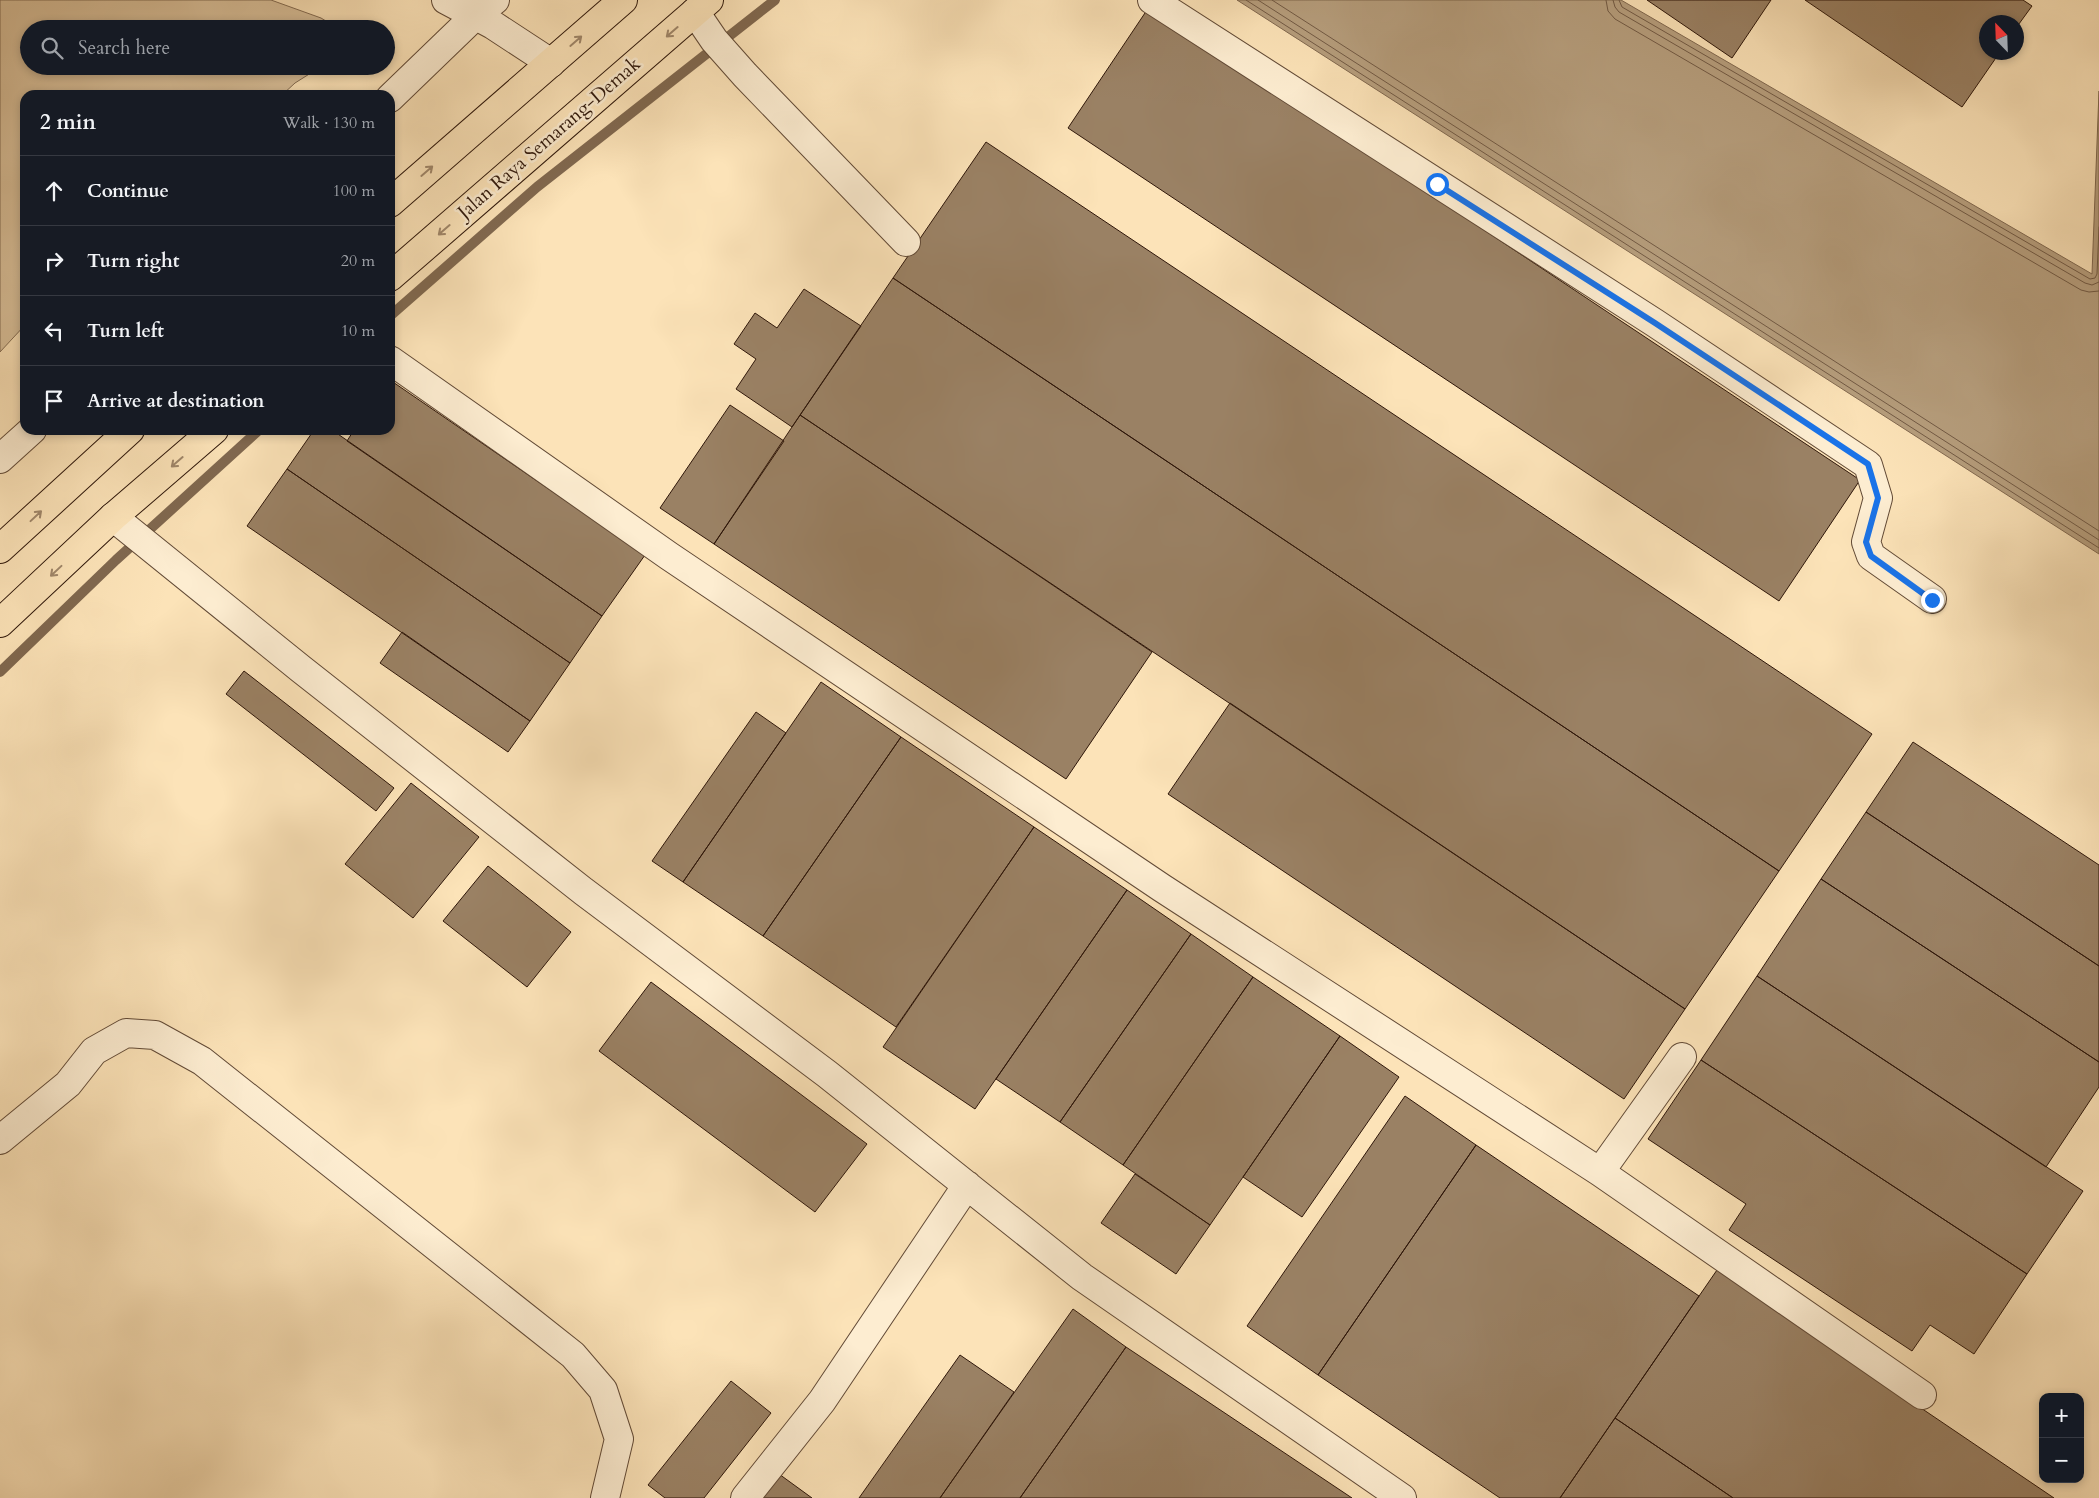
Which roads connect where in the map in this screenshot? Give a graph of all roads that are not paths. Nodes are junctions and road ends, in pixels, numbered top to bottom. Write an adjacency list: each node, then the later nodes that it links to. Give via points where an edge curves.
1 (446, 0): 5 (street)
2 (623, 0): 6 (highway, one-way to 2)
3 (1152, 0): 18 (street, via 1868,464 1878,498 1866,542 1871,556)
4 (702, 6): 9 (street, via 714,40); 10 (highway, Jalan Raya Semarang-Demak, one-way to 10)
5 (486, 8): 6 (street); 7 (street)
6 (551, 63): 8 (highway, one-way to 6)
7 (395, 93)
8 (395, 199)
9 (906, 242)
10 (395, 273)
11 (395, 364): 22 (street, via 670,556 1146,877)
12 (26, 435): 15 (street)
13 (125, 435): 17 (highway, one-way to 13)
14 (208, 435): 16 (highway, one-way to 16)
15 (0, 459)
16 (113, 517): 19 (highway, one-way to 19); 23 (street, via 583,891 827,1074)
17 (0, 549)
18 (1932, 600)
19 (0, 623)
20 (1682, 1057): 22 (street)
21 (0, 1140): 25 (street, via 68,1084 94,1051 126,1033 154,1035 202,1061 573,1355 603,1390 619,1439)
22 (1600, 1172): 24 (street)
23 (967, 1185): 26 (street, via 822,1401); 27 (street, via 1082,1277)
24 (1922, 1395)
25 (605, 1498)
26 (745, 1498)
27 (1402, 1498)

